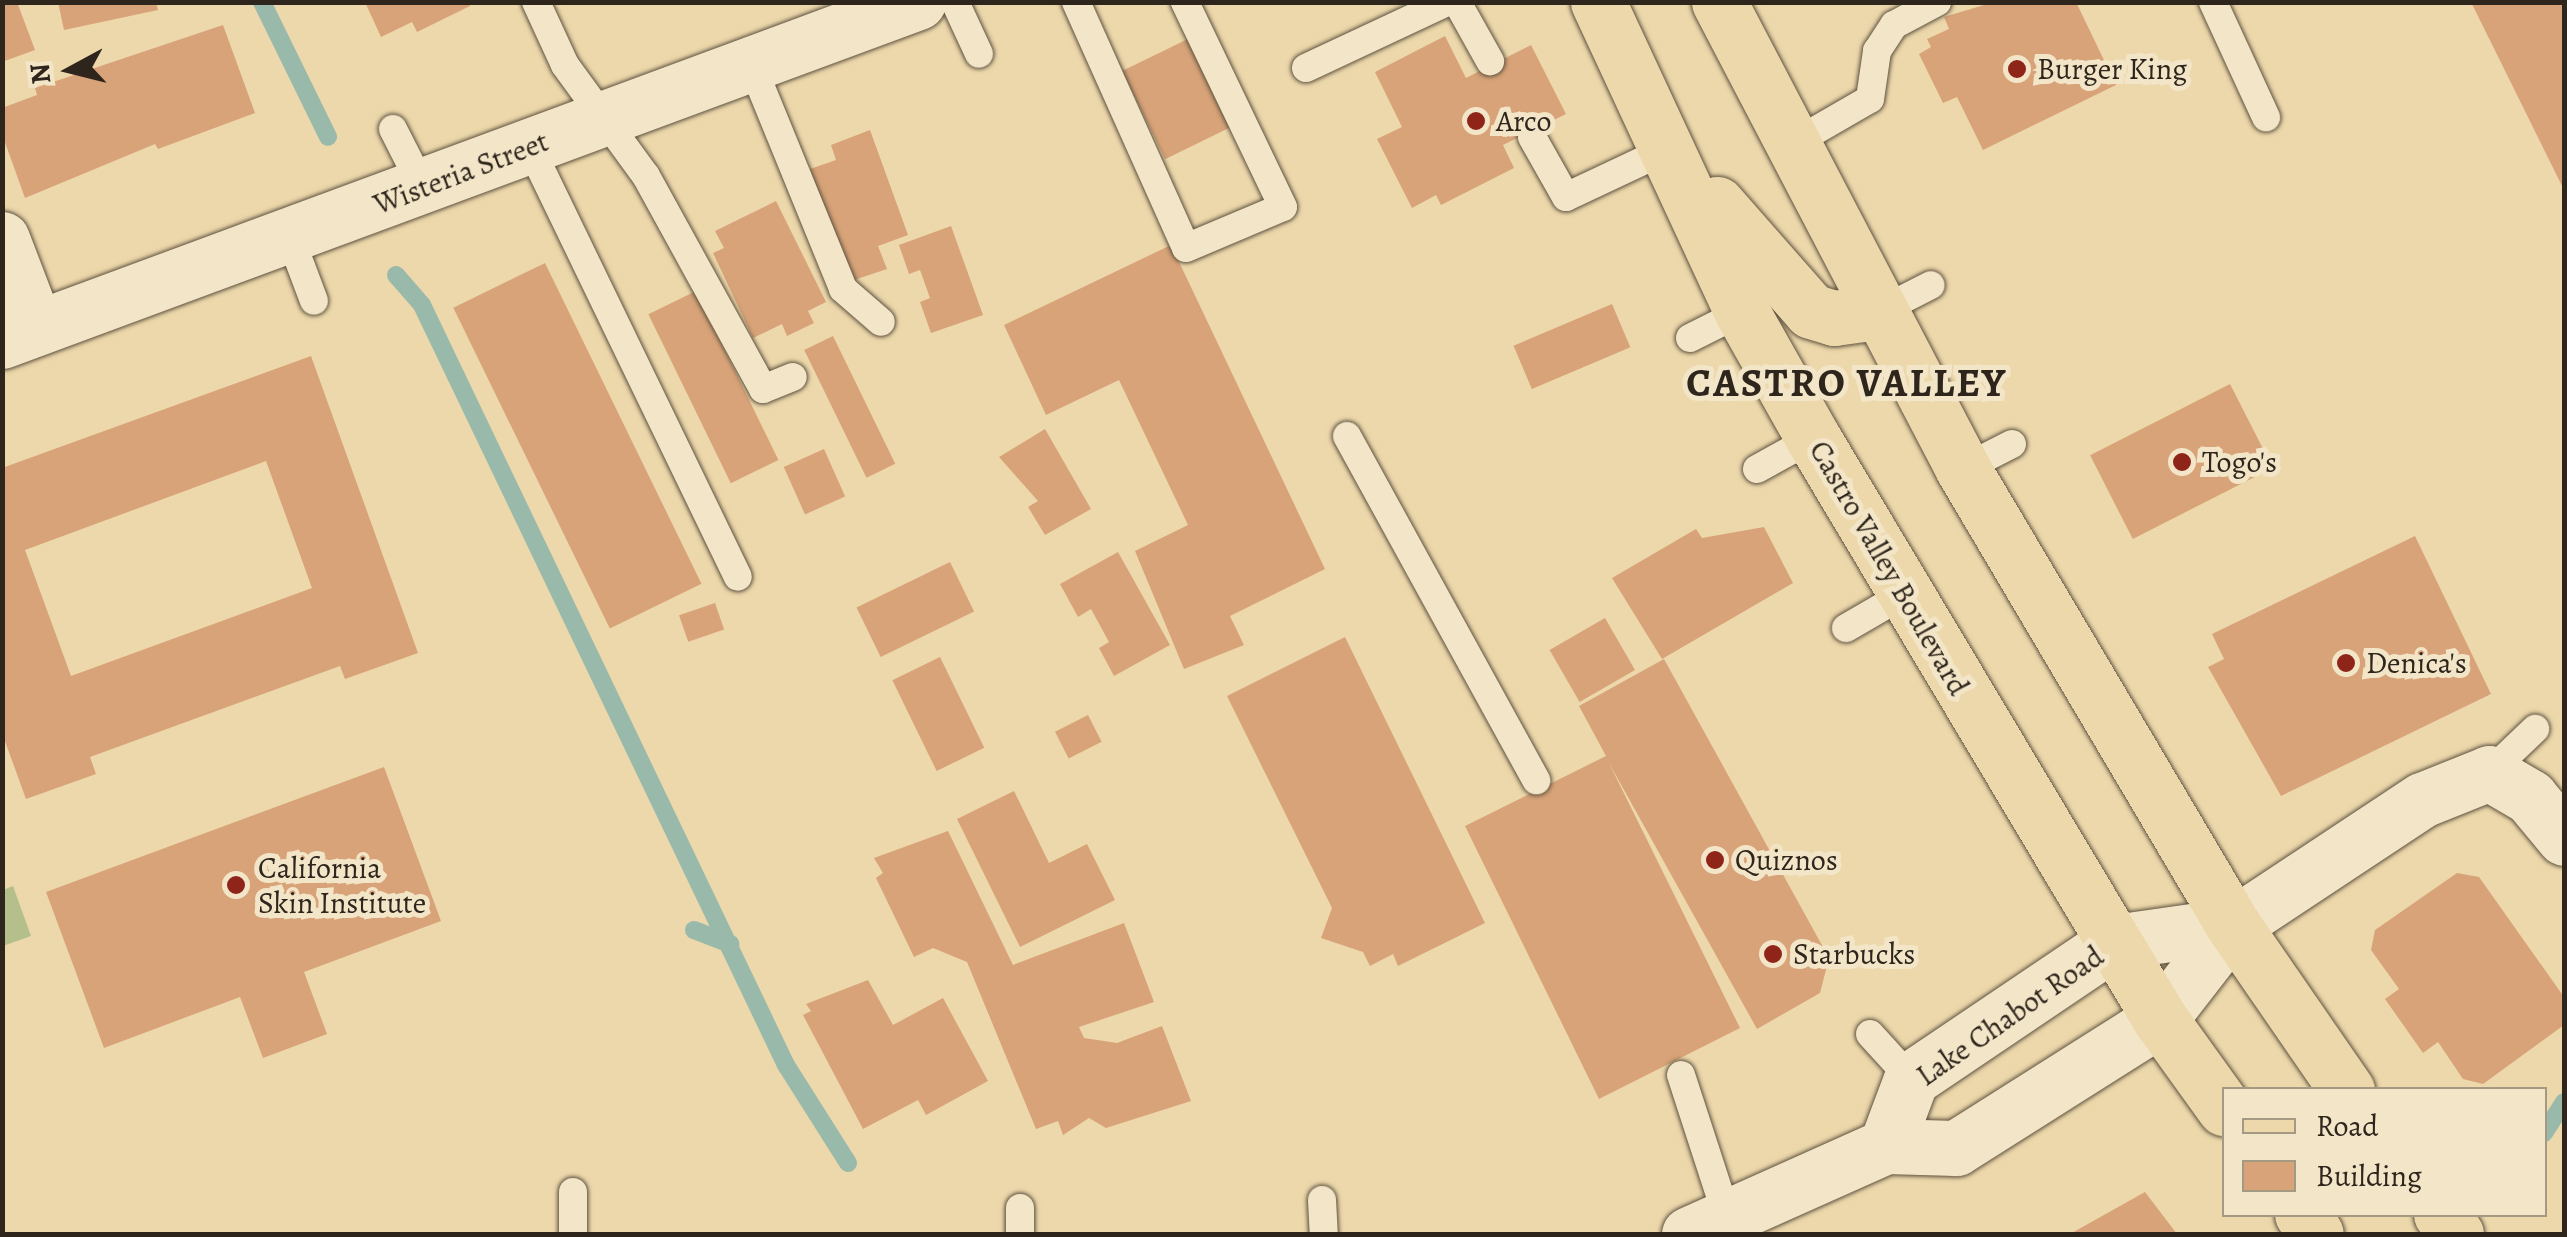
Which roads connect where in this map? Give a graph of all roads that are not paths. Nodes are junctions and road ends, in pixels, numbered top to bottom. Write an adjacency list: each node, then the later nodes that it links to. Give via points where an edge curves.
1 (536, 2): 16 (lane, via 565,65)
2 (918, 2): 14 (street, Wisteria Street)
3 (955, 2): 12 (lane)
4 (1076, 2): 5 (lane, via 1186,248 1282,207)
5 (1186, 2)
6 (1447, 2): 15 (lane)
7 (1457, 2): 13 (lane)
8 (1598, 2): 22 (main road, Castro Valley Boulevard)
9 (1937, 2): 20 (lane, via 1894,25 1877,51 1870,99)
10 (2213, 2): 17 (lane)
11 (1732, 7): 20 (main road)
12 (979, 54)
13 (1490, 61)
14 (751, 63): 16 (street, Wisteria Street); 30 (lane, via 843,289)
15 (1306, 68)
16 (604, 116): 21 (street, Wisteria Street); 33 (lane, via 762,388)
17 (2266, 118)
18 (393, 129): 23 (lane)
19 (1532, 137): 22 (lane, via 1566,197)
20 (1792, 144): 29 (main road)
21 (530, 148): 23 (street, Wisteria Street); 39 (lane)
22 (1670, 148): 28 (main road, Castro Valley Boulevard); 29 (main road, via 1777,281 1811,311 1834,318)
23 (424, 190): 24 (street, Wisteria Street)
24 (290, 237): 27 (lane); 31 (street, Wisteria Street)
25 (2, 239): 31 (street)
26 (1931, 285): 29 (lane)
27 (314, 301)
28 (1742, 312): 32 (lane); 35 (main road, Castro Valley Boulevard)
29 (1878, 312): 38 (main road)
30 (881, 322)
31 (19, 335)
32 (1690, 338)
33 (793, 376)
34 (1347, 436): 44 (lane)
35 (1814, 438): 37 (lane); 40 (main road, Castro Valley Boulevard)
36 (2012, 444): 38 (lane)
37 (1757, 469)
38 (1963, 469): 46 (main road)
39 (738, 576)
40 (1903, 594): 41 (lane); 47 (main road, Castro Valley Boulevard)
41 (1846, 628)
42 (2536, 729): 43 (lane)
43 (2489, 773): 45 (street, via 2530,796); 46 (street, Lake Chabot Road, via 2422,800)
44 (1536, 780)
45 (2564, 838)
46 (2233, 925): 47 (street, Lake Chabot Road); 48 (street, Lake Chabot Road); 52 (main road)
47 (2114, 942): 48 (main road, Castro Valley Boulevard); 51 (street, Lake Chabot Road)
48 (2160, 1020): 53 (main road, Castro Valley Boulevard); 54 (street, Lake Chabot Road, via 1956,1148)
49 (1870, 1034): 51 (lane)
50 (1681, 1075): 57 (lane)
51 (1911, 1078): 54 (street, Lake Chabot Road)
52 (2345, 1087)
53 (2222, 1105)
54 (1886, 1146): 57 (street, Lake Chabot Road)
55 (574, 1192): 58 (lane)
56 (1322, 1200): 59 (lane)
57 (1716, 1230)
58 (572, 1234)
59 (1324, 1234)

